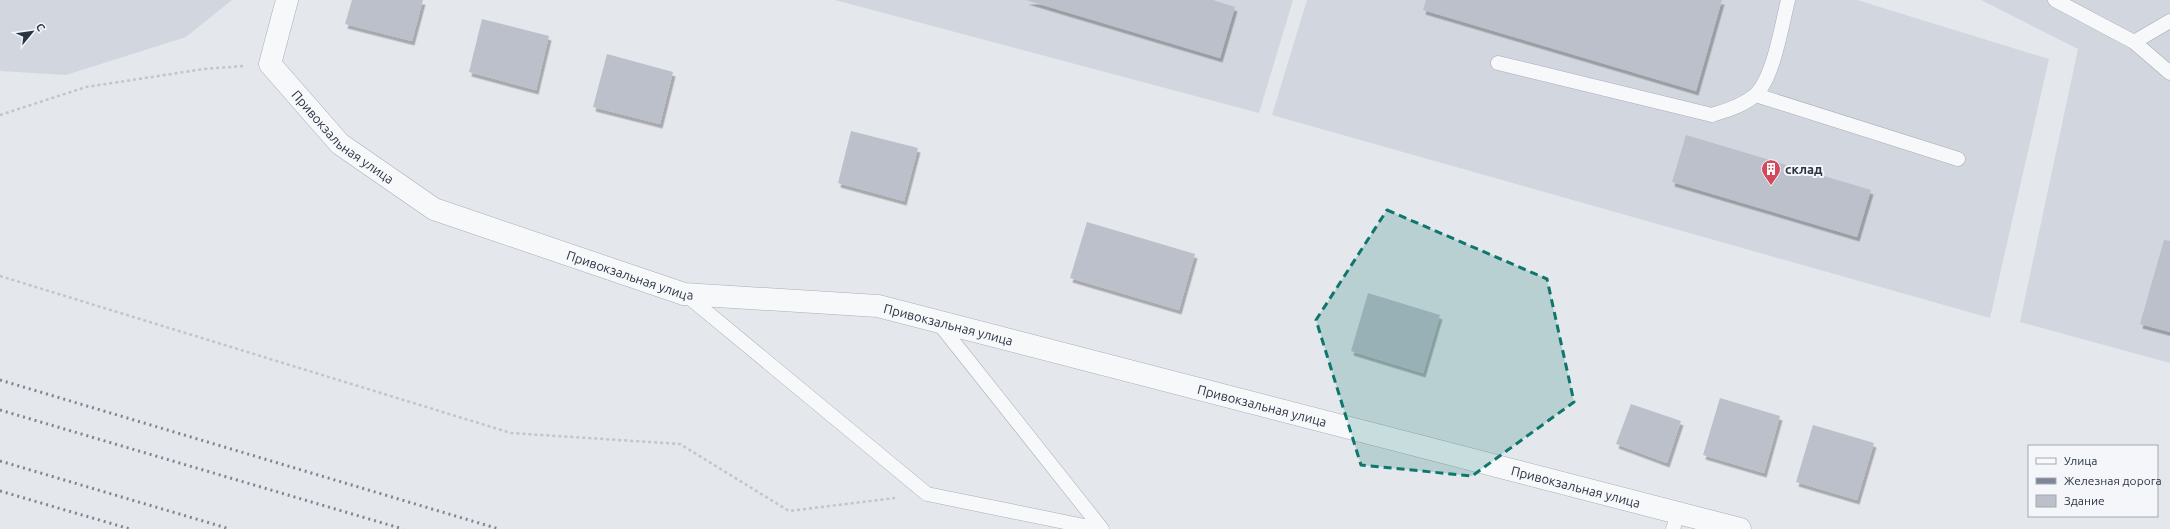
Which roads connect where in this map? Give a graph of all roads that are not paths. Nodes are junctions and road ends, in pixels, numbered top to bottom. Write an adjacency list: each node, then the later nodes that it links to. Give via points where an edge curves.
1 (287, 0): 10 (street, Привокзальная улица, via 270,64 340,144 434,209)
2 (1788, 0): 8 (lane, via 1768,76)
3 (2055, 0): 5 (lane)
4 (2170, 21): 5 (lane)
5 (2134, 42): 7 (lane)
6 (1498, 63): 8 (lane, via 1712,115 1738,106)
7 (2170, 73)
8 (1756, 95): 9 (lane)
9 (1958, 159)
10 (684, 294): 11 (street, Привокзальная улица, via 878,306); 13 (lane, via 927,494)
11 (937, 321): 12 (street, Привокзальная улица); 13 (lane)
12 (1675, 521): 14 (street, Привокзальная улица)
13 (1100, 529)
14 (1740, 529)

